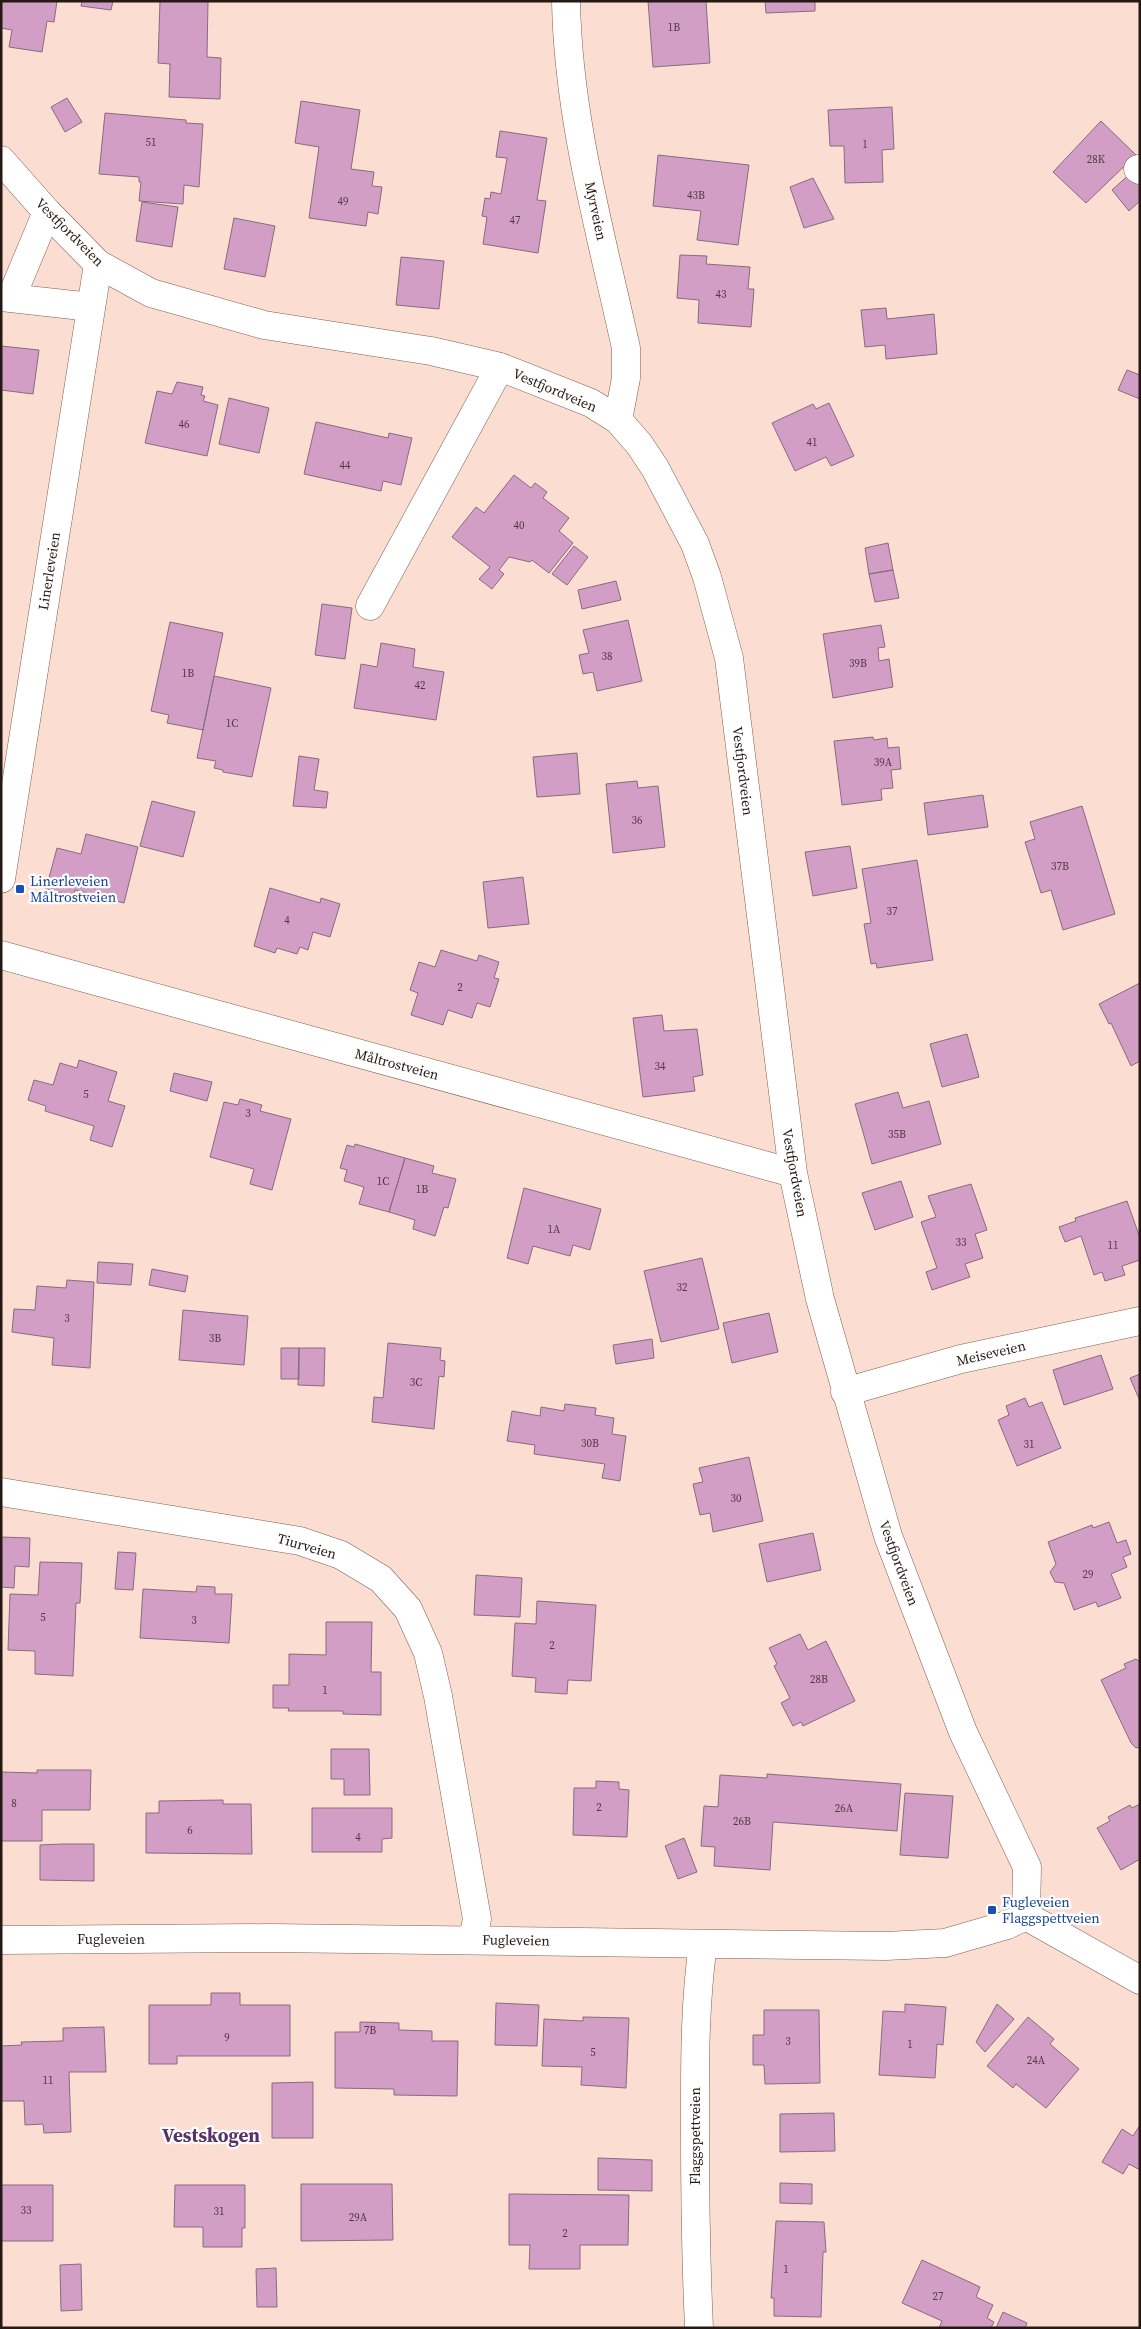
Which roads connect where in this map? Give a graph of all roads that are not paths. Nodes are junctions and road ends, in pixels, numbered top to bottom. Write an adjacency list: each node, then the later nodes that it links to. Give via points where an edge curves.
1 (566, 1): 8 (street, Myrveien, via 567,47 583,151 626,348 626,378)
2 (1, 160): 3 (street, Vestfjordveien)
3 (46, 212): 4 (street, Vestfjordveien); 5 (street)
4 (98, 264): 6 (street, Linerleveien); 7 (street, Vestfjordveien, via 151,293 221,314 264,325 431,351)
5 (6, 298): 6 (street)
6 (90, 307): 10 (street, Linerleveien)
7 (500, 367): 8 (street, Vestfjordveien, via 591,403); 9 (street, Vestfjordveien)
8 (618, 420): 12 (street, Vestfjordveien, via 656,468 695,544 729,658)
9 (370, 606)
10 (1, 879)
11 (1, 955): 12 (street, Måltrostveien)
12 (793, 1173): 14 (street, Vestfjordveien)
13 (1140, 1321): 14 (street, Meiseveien, via 961,1359)
14 (844, 1392): 16 (street, Vestfjordveien, via 888,1536 963,1732 1027,1866)
15 (1, 1492): 17 (street, Tiurveien, via 300,1541 341,1555 380,1579 408,1609 428,1654 477,1919)
16 (1026, 1916): 19 (street, Fugleveien, via 1007,1925 945,1943 886,1946); 20 (street)
17 (473, 1939): 18 (street, Fugleveien); 19 (street, Fugleveien)
18 (1, 1940)
19 (703, 1944): 21 (street, Flaggspettveien, via 696,1990 694,2039)
20 (1140, 1980)
21 (699, 2328)

